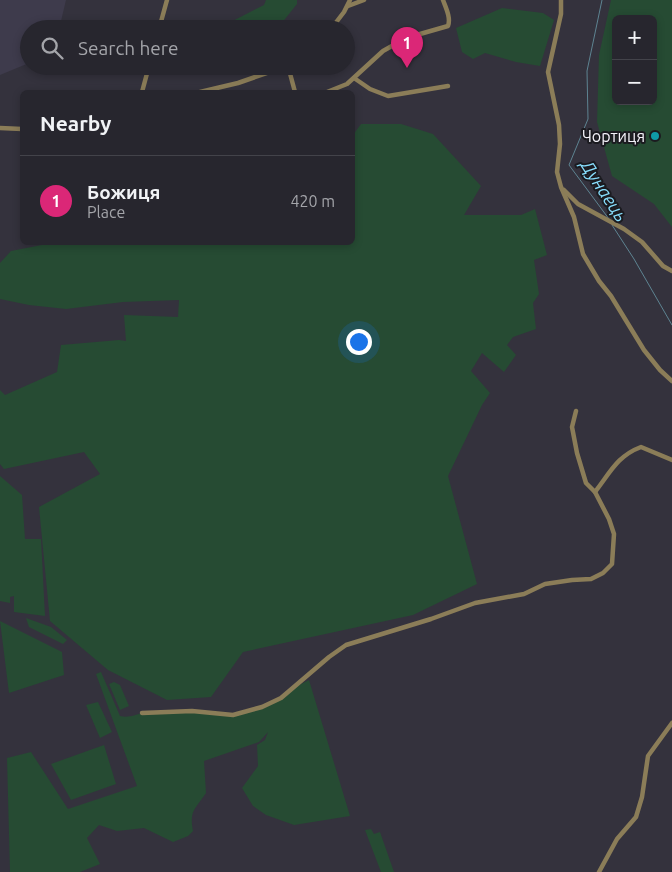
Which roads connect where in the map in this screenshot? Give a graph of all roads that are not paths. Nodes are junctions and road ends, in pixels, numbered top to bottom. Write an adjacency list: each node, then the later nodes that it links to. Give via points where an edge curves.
1 (167, 0): 7 (street)
2 (350, 0): 6 (street)
3 (364, 0): 6 (street)
4 (443, 0): 12 (street, via 448,26 406,38 382,51)
5 (561, 0): 20 (street, via 548,72 559,125 557,172)
6 (348, 6): 8 (street)
7 (161, 20)
8 (338, 20)
9 (147, 75): 14 (street)
10 (262, 75): 15 (street)
11 (290, 75): 16 (street)
12 (354, 78): 13 (street, via 388,96); 17 (street)
13 (448, 86)
14 (143, 90)
15 (211, 90)
16 (294, 90)
17 (332, 90)
18 (0, 128): 19 (street)
19 (20, 129)
20 (562, 187): 21 (street, via 578,204 642,242 663,266); 22 (street, via 583,254 644,350)
21 (672, 271)
22 (672, 381)
23 (576, 411): 25 (street, via 572,427 577,452 586,483)
24 (672, 460): 25 (street, via 641,447 628,452)
25 (595, 492): 26 (street, via 614,534 614,551 612,564 591,579 545,584 524,594 475,603 346,645 281,698 262,707 233,714 192,711)
26 (142, 713)
27 (672, 722): 28 (street, via 648,756 636,817 617,839)
28 (599, 872)

